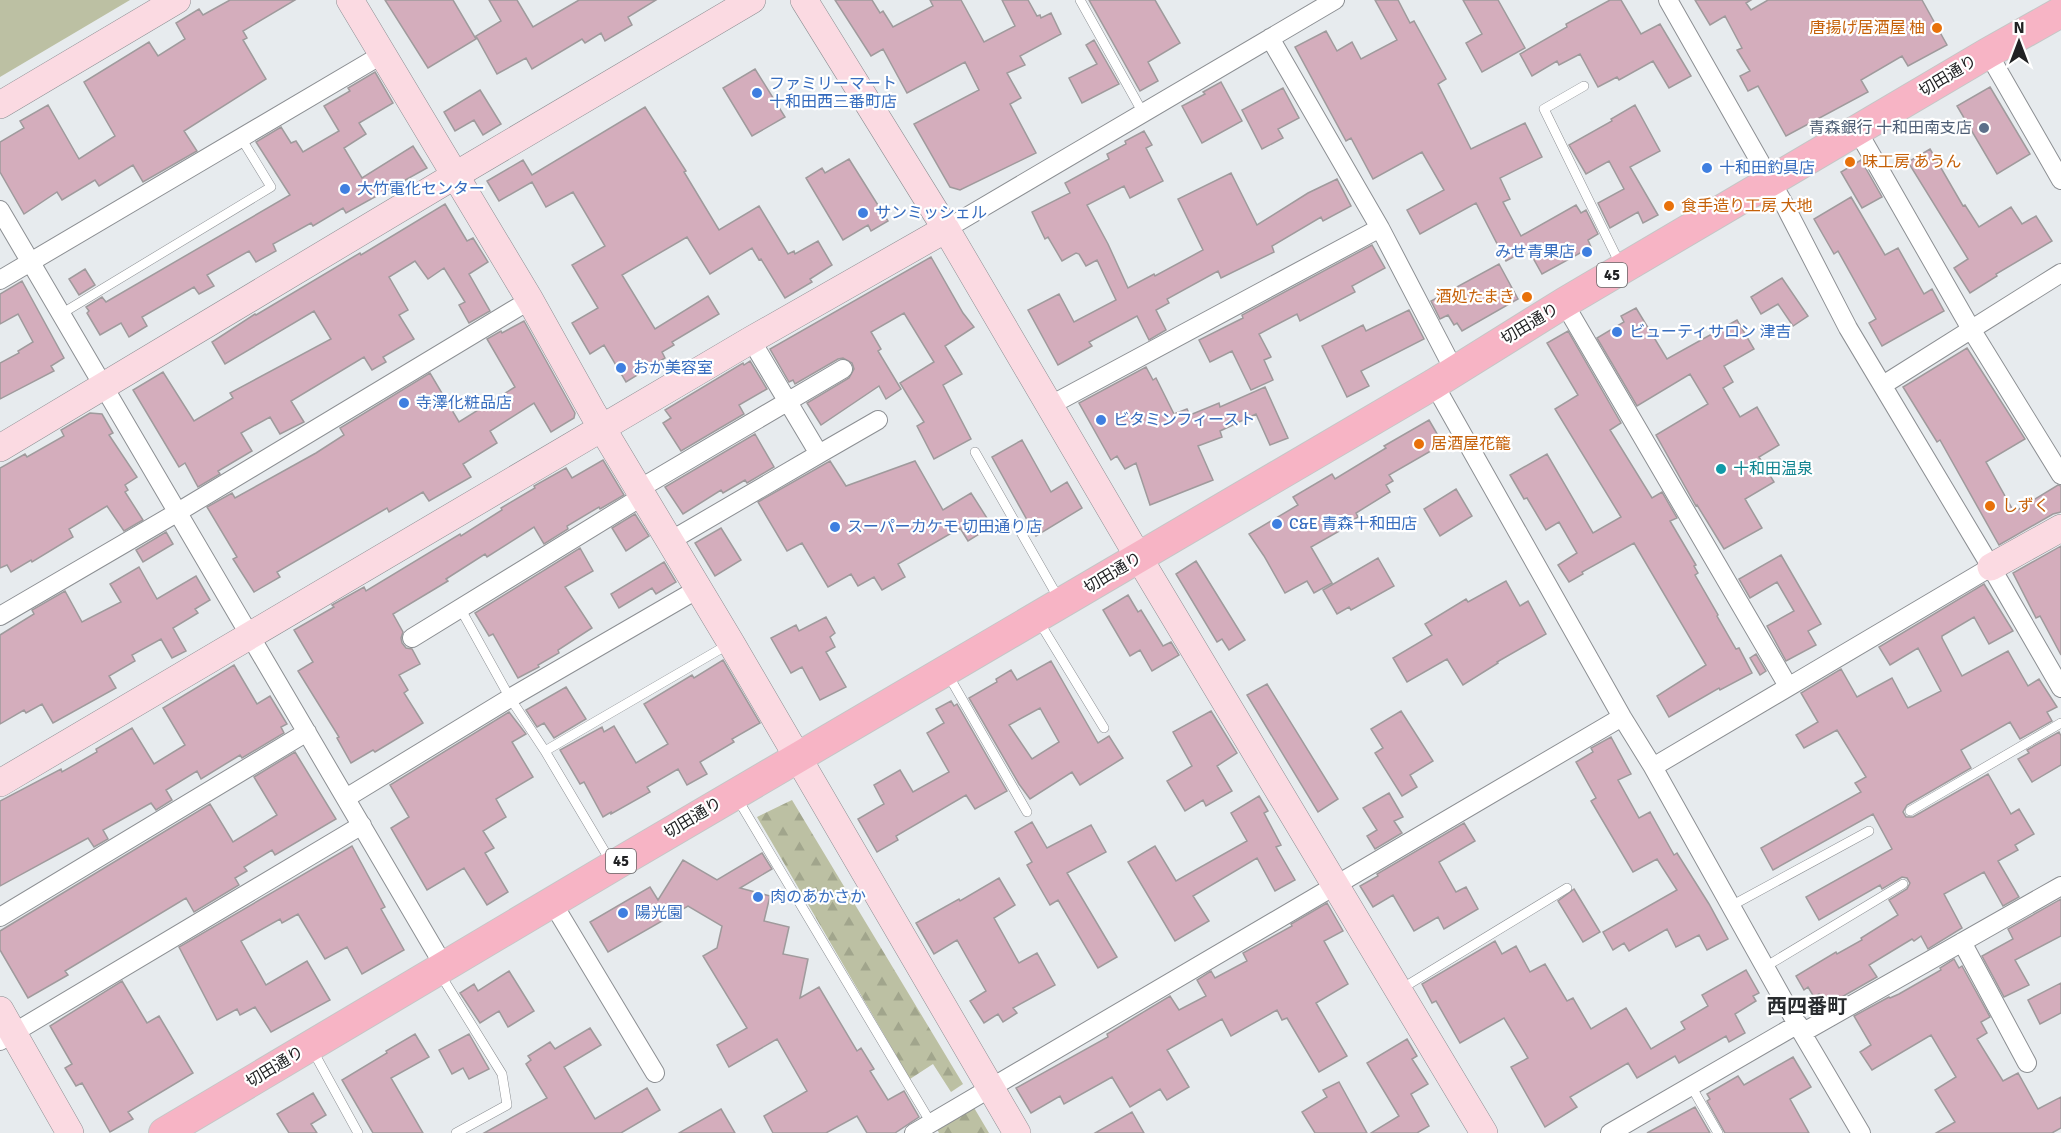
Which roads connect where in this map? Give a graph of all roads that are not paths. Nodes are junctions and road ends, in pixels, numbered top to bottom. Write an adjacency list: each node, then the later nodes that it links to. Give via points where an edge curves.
1 (177, 0): 13 (street)
2 (350, 0): 11 (street)
3 (752, 0): 17 (street)
4 (804, 0): 22 (street)
5 (1080, 0): 14 (lane)
6 (1335, 0): 9 (street)
7 (1668, 0): 19 (street)
8 (2061, 12): 10 (main road, 切田通り / 45)
9 (1270, 39): 14 (street); 21 (street)
10 (1988, 53): 15 (main road, 切田通り / 45); 18 (street)
11 (383, 54): 16 (street); 17 (street)
12 (1584, 86): 24 (lane, via 1545,109)
13 (0, 105)
14 (1143, 113): 22 (street)
15 (1857, 130): 19 (main road, 切田通り / 45); 30 (street)
16 (241, 138): 23 (street); 29 (lane, via 272,188)
17 (454, 176): 27 (street); 35 (street)
18 (2061, 180)
19 (1771, 182): 24 (main road, 切田通り / 45); 34 (street)
20 (0, 210): 23 (street)
21 (1380, 228): 33 (street); 37 (street)
22 (946, 229): 31 (street); 37 (street)
23 (31, 262): 26 (street); 29 (street)
24 (1623, 268): 28 (main road, 切田通り / 45)
25 (2061, 273): 30 (street)
26 (0, 280)
27 (530, 300): 39 (street); 45 (street)
28 (1564, 303): 33 (main road, 切田通り / 45); 58 (street)
29 (61, 314): 35 (street)
30 (1971, 328): 34 (street); 43 (street)
31 (751, 340): 36 (street); 39 (street)
32 (843, 369): 36 (street)
33 (1444, 377): 48 (main road, 切田通り / 45); 61 (street)
34 (1882, 385): 49 (street)
35 (104, 387): 40 (street); 45 (street)
36 (788, 401): 42 (street); 44 (street)
37 (1049, 406): 48 (street)
38 (878, 420): 42 (street)
39 (603, 429): 44 (street); 54 (street)
40 (0, 448)
41 (975, 452): 52 (lane)
42 (819, 454): 47 (street)
43 (2061, 475)
44 (641, 493): 47 (street); 51 (street)
45 (178, 512): 53 (street); 54 (street)
46 (2061, 528): 49 (street)
47 (670, 541): 50 (street)
48 (1139, 558): 52 (main road, 切田通り / 45); 77 (street)
49 (1991, 567): 58 (street); 59 (street)
50 (698, 589): 56 (street); 60 (street)
51 (460, 608): 55 (street); 60 (lane)
52 (1049, 611): 57 (main road, 切田通り / 45); 63 (lane)
53 (0, 616)
54 (250, 635): 64 (street); 68 (street)
55 (412, 638)
56 (731, 643): 65 (lane); 66 (street)
57 (946, 671): 66 (main road, 切田通り / 45); 72 (lane)
58 (1788, 686): 67 (street)
59 (2061, 688)
60 (510, 698): 65 (lane); 70 (street)
61 (1622, 717): 67 (street); 77 (street)
62 (2061, 723): 71 (lane)
63 (1104, 728)
64 (307, 732): 70 (street); 82 (street)
65 (544, 751): 75 (lane)
66 (797, 757): 69 (main road, 切田通り / 45); 93 (street)
67 (1653, 767): 81 (street)
68 (0, 783)
69 (735, 794): 75 (main road, 切田通り / 45); 94 (lane)
70 (346, 798): 73 (street)
71 (1910, 811)
72 (1027, 813)
73 (362, 825): 85 (street); 87 (street)
74 (1869, 831): 81 (lane)
75 (613, 866): 80 (main road, 切田通り / 45)
76 (1903, 884): 84 (lane)
77 (1337, 886): 86 (street); 93 (street)
78 (2061, 886): 83 (street)
79 (1567, 888): 86 (lane)
80 (552, 902): 85 (main road, 切田通り / 45); 91 (street)
81 (1731, 906): 84 (street)
82 (0, 917)
83 (1962, 942): 88 (street); 90 (street)
84 (1765, 967): 88 (street)
85 (441, 968): 89 (main road, 切田通り / 45); 95 (lane, via 502,1074 507,1105)
86 (1399, 990): 101 (street)
87 (4, 1028): 96 (street)
88 (1800, 1028): 92 (street); 104 (street)
89 (310, 1046): 97 (main road, 切田通り / 45); 98 (lane)
90 (2027, 1063)
91 (656, 1073)
92 (1691, 1086): 102 (street); 103 (lane)
93 (990, 1088): 94 (street); 100 (street)
94 (931, 1123): 99 (street)
95 (456, 1132)
96 (70, 1133)
97 (164, 1133)
98 (358, 1133)
99 (914, 1133)
100 (1017, 1133)
101 (1484, 1133)
102 (1610, 1133)
103 (1718, 1133)
104 (1861, 1133)

